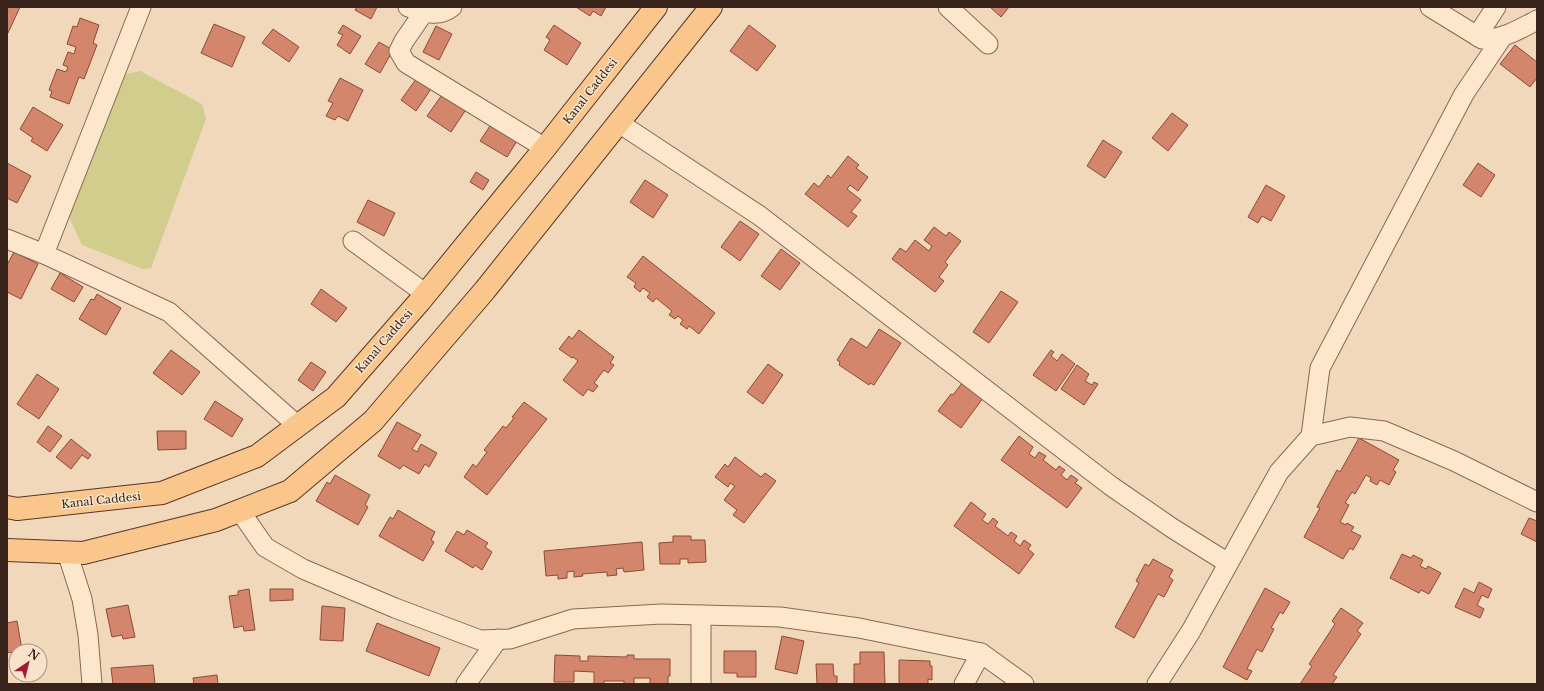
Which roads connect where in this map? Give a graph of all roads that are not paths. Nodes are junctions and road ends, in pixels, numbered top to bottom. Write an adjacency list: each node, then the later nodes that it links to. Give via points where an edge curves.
1 (141, 7): 17 (street)
2 (452, 7): 8 (street, via 445,12 429,14)
3 (656, 7): 14 (main road, Kanal Caddesi)
4 (711, 7): 13 (main road)
5 (948, 7): 12 (street)
6 (1430, 7): 10 (street)
7 (1496, 7): 10 (street)
8 (416, 10): 14 (street, via 399,51 406,63)
9 (1537, 20): 11 (street)
10 (1477, 36): 11 (street, via 1489,39)
11 (1503, 36): 20 (street, via 1464,94 1320,368)
12 (988, 44)
13 (619, 123): 23 (main road, via 485,290 373,421 290,491); 26 (street, via 760,216 1111,486)
14 (545, 148): 18 (main road, Kanal Caddesi)
15 (7, 239): 17 (street)
16 (353, 241): 18 (street)
17 (44, 254): 19 (street, via 169,312)
18 (426, 294): 19 (main road, Kanal Caddesi, via 336,397)
19 (298, 426): 22 (main road, Kanal Caddesi, via 257,456 162,493 17,510)
20 (1311, 436): 21 (street, via 1350,427 1384,431); 26 (street, via 1279,472)
21 (1534, 496)
22 (7, 507)
23 (240, 511): 25 (main road, via 216,520 83,553); 28 (street, via 265,547 303,569 480,640)
24 (7, 550): 25 (main road)
25 (67, 552): 30 (street, via 82,599)
26 (1228, 563): 35 (street, via 1191,631)
27 (701, 615): 28 (street, via 661,614 573,619 510,639); 29 (street, via 780,617 851,627); 32 (street)
28 (498, 639): 31 (street)
29 (981, 653): 33 (street); 34 (street)
30 (92, 684)
31 (466, 684)
32 (701, 684)
33 (964, 684)
34 (1024, 684)
35 (1157, 684)

